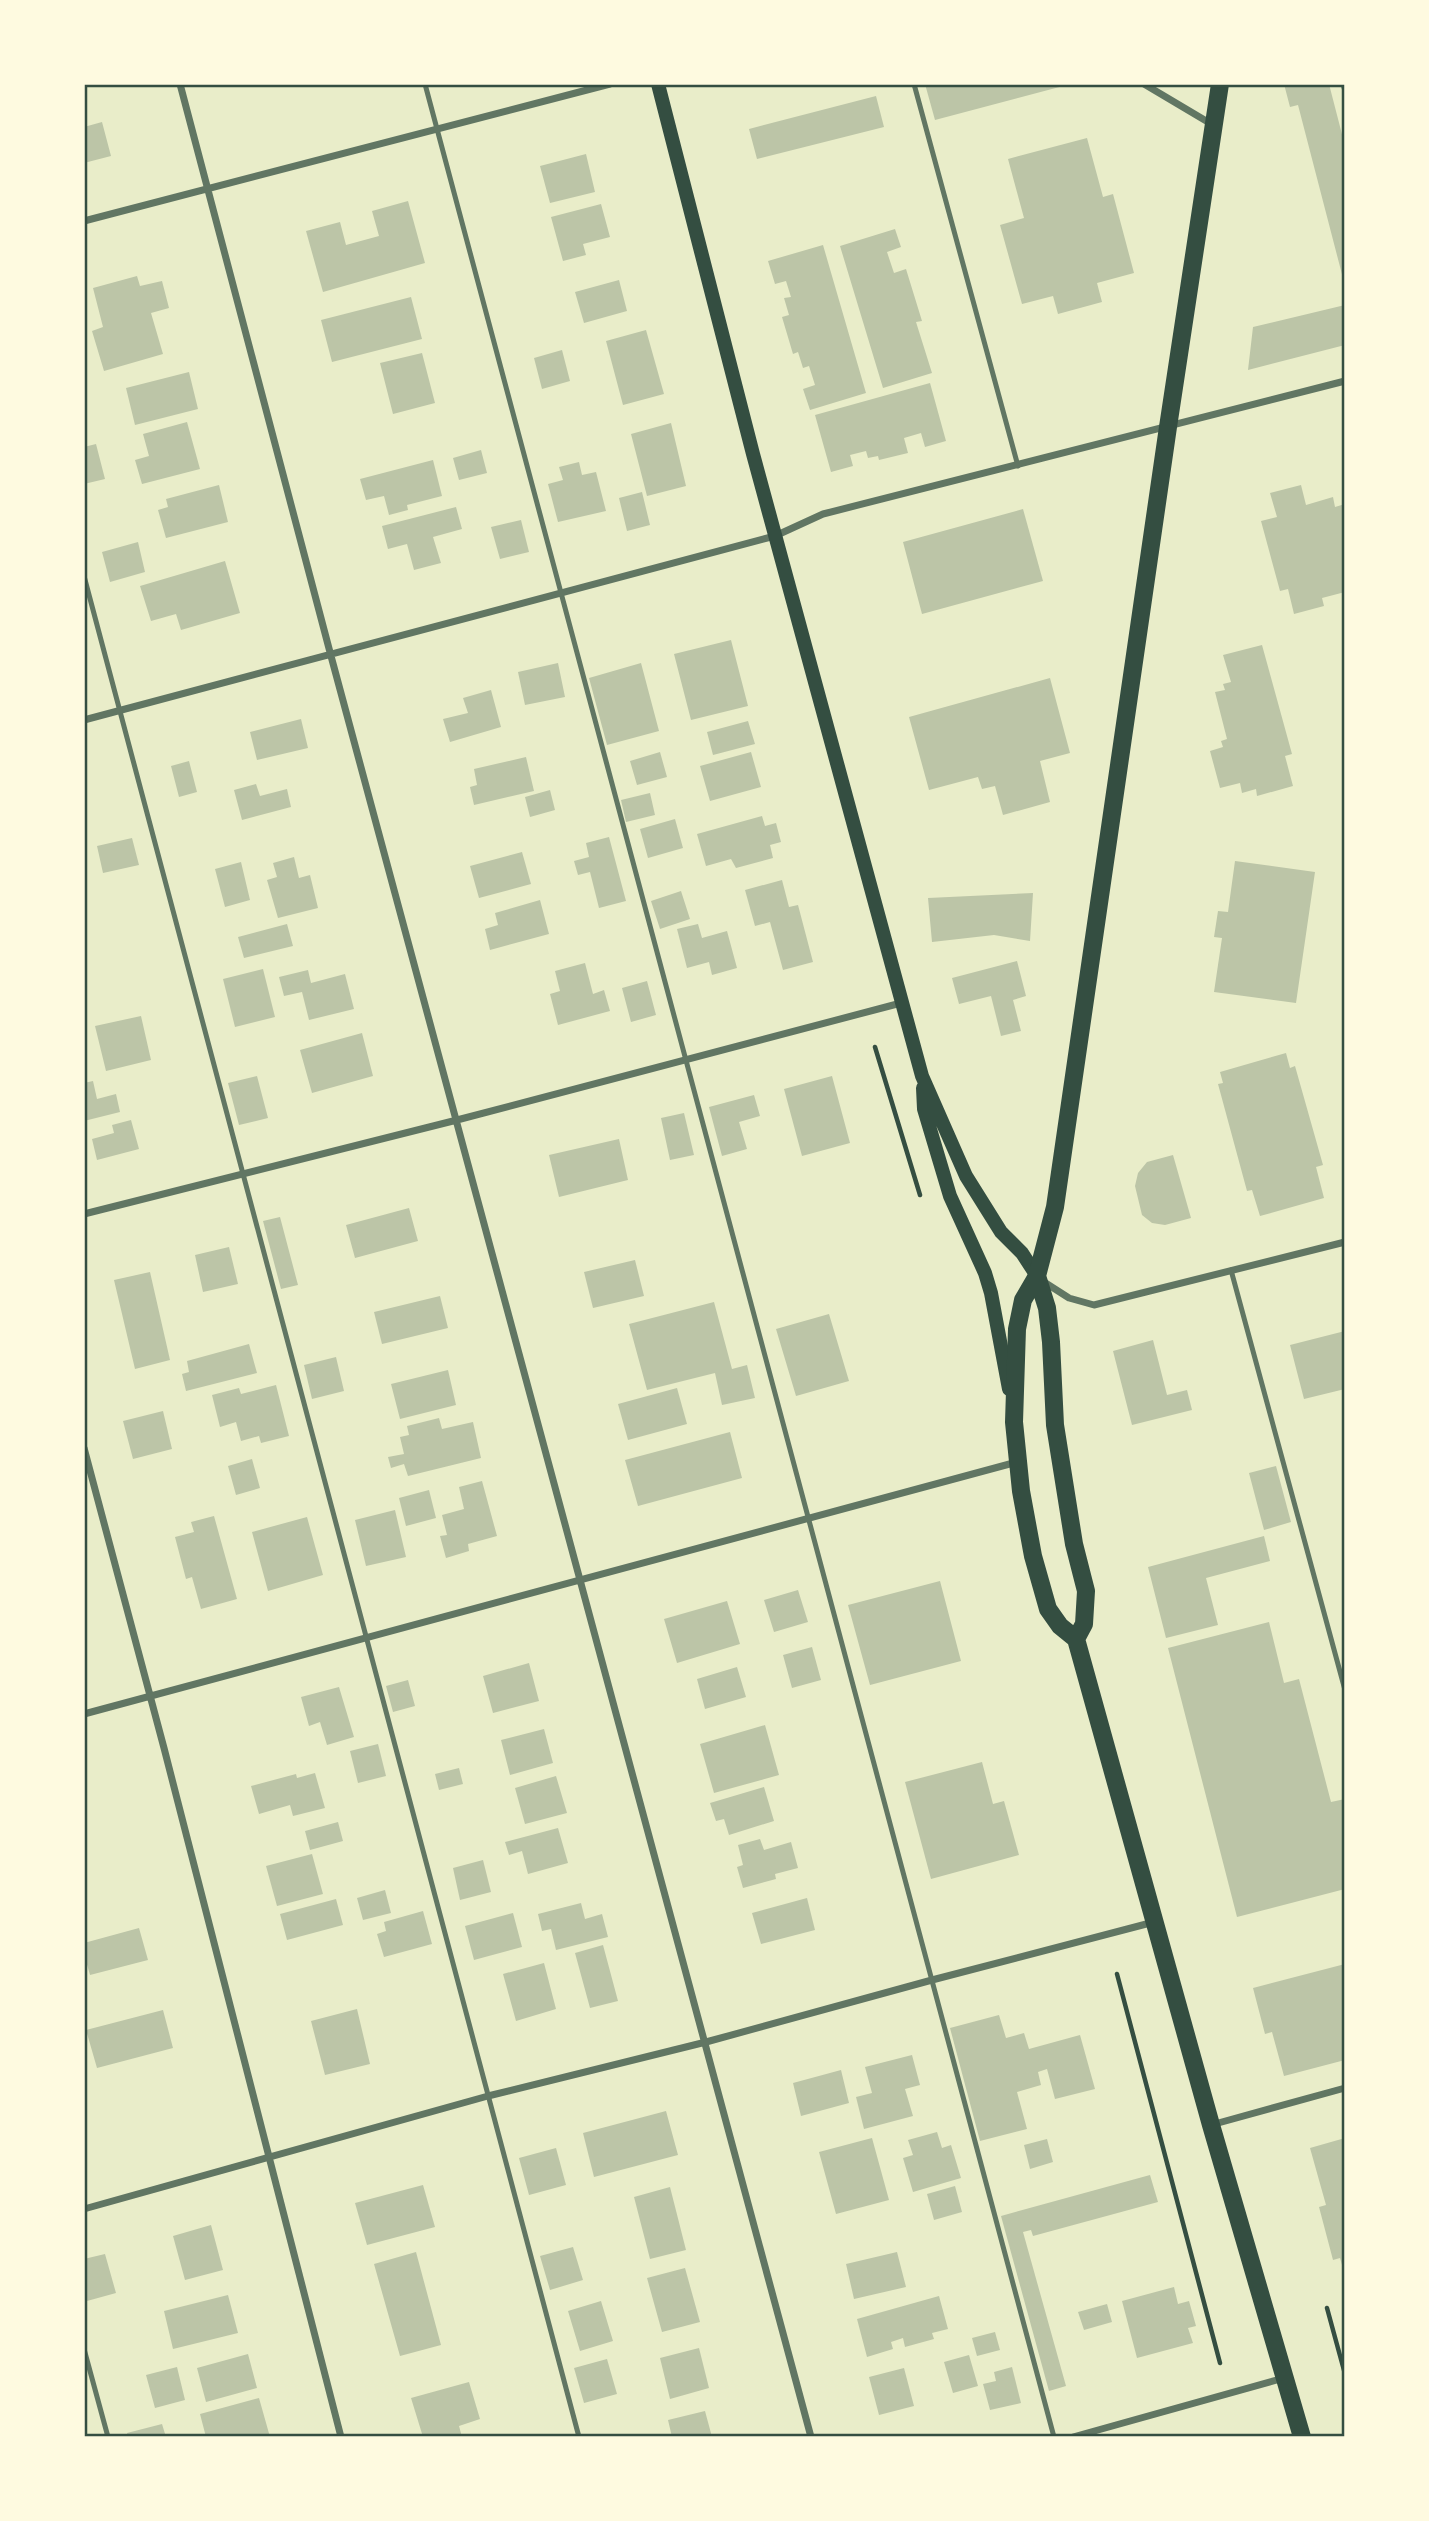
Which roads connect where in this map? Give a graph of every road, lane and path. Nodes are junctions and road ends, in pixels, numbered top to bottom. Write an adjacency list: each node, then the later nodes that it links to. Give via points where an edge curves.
1 (180, 84): 12 (street)
2 (425, 84): 11 (lane)
3 (610, 84): 11 (street)
4 (658, 84): 17 (main road)
5 (914, 84): 16 (lane)
6 (1144, 84): 10 (street)
7 (1220, 84): 10 (main road)
8 (1343, 84): 9 (lane)
9 (1345, 91)
10 (1214, 125): 15 (main road)
11 (436, 129): 12 (street); 19 (lane)
12 (206, 188): 13 (street); 20 (street)
13 (84, 221)
14 (1345, 381): 15 (street)
15 (1168, 427): 16 (street); 33 (main road, via 1068,1126 1055,1207)
16 (1018, 466): 17 (street, via 823,514)
17 (775, 536): 19 (street); 23 (main road)
18 (84, 576): 21 (lane)
19 (561, 594): 20 (street); 25 (lane)
20 (331, 656): 21 (street); 27 (street)
21 (120, 711): 22 (street); 28 (lane)
22 (84, 720)
23 (901, 1003): 25 (street); 26 (main road)
24 (875, 1047): 29 (path)
25 (686, 1060): 27 (street); 37 (lane)
26 (922, 1076): 33 (main road, via 966,1176 1001,1232); 34 (main road, via 925,1108 950,1196 985,1273 996,1311)
27 (457, 1120): 28 (street); 38 (street)
28 (243, 1175): 30 (street); 39 (lane)
29 (920, 1195)
30 (84, 1214)
31 (1345, 1242): 32 (street)
32 (1231, 1270): 33 (street, via 1094,1305 1069,1298); 41 (lane)
33 (1037, 1276): 34 (main road, via 1023,1300 1017,1329); 40 (main road, via 1051,1342 1055,1426 1086,1591 1084,1624)
34 (1014, 1422): 36 (main road)
35 (84, 1448): 42 (street)
36 (1017, 1462): 37 (street); 40 (main road, via 1033,1556 1048,1609)
37 (808, 1520): 38 (street); 46 (lane)
38 (580, 1581): 39 (street); 47 (street)
39 (366, 1638): 42 (street); 49 (lane)
40 (1076, 1639): 44 (main road)
41 (1345, 1690)
42 (150, 1696): 43 (street); 51 (street)
43 (84, 1714)
44 (1154, 1922): 46 (street); 50 (main road)
45 (1116, 1974): 55 (path)
46 (932, 1980): 47 (street); 62 (lane)
47 (706, 2042): 49 (street); 61 (street)
48 (1345, 2088): 50 (street)
49 (488, 2096): 51 (street); 60 (lane)
50 (1211, 2126): 57 (main road)
51 (270, 2156): 52 (street); 59 (street)
52 (84, 2209)
53 (1327, 2308): 56 (path)
54 (84, 2349): 58 (lane)
55 (1220, 2363)
56 (1345, 2374)
57 (1285, 2378): 63 (street); 64 (main road)
58 (108, 2437)
59 (341, 2437)
60 (579, 2437)
61 (811, 2437)
62 (1054, 2437)
63 (1073, 2437)
64 (1302, 2437)

